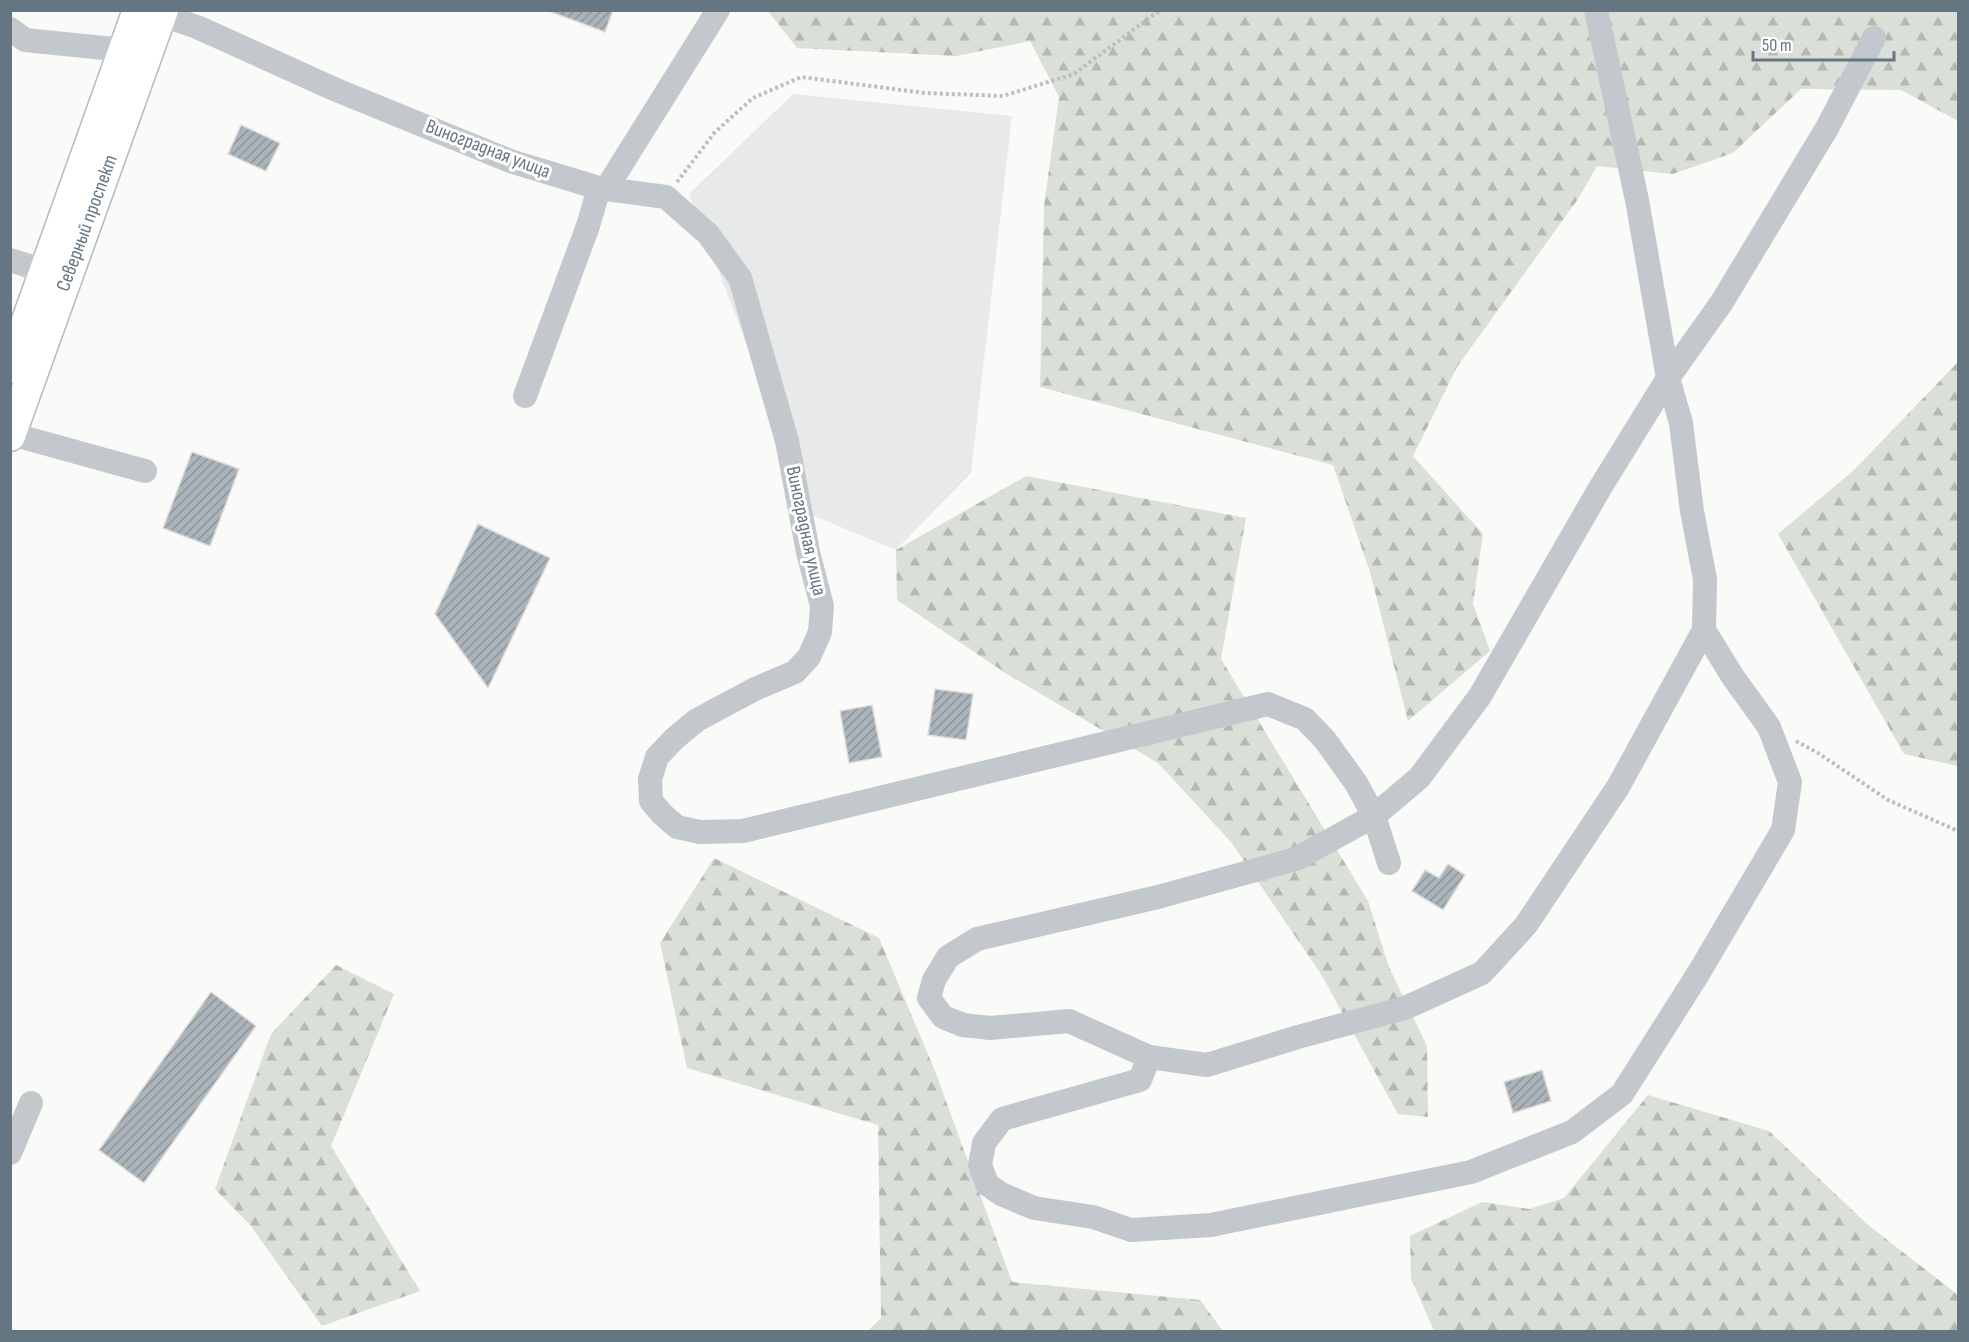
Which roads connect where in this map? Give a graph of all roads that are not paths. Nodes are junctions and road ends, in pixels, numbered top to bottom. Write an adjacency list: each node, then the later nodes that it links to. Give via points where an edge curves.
1 (718, 10): 7 (lane)
2 (1596, 10): 11 (lane, via 1637,200)
3 (154, 12): 6 (main road, Северный проспект); 7 (lane, Виноградная улица, via 510,161); 13 (main road, Северный проспект)
4 (10, 29): 6 (lane, via 25,40)
5 (1874, 38): 11 (lane, via 1827,128 1722,302)
6 (124, 50): 9 (main road, Северный проспект)
7 (603, 188): 12 (lane); 16 (lane, Виноградная улица, via 666,196 708,234 740,278 787,441 822,606 820,632 810,657 795,672 697,720 657,757 650,779 651,801 676,827 700,832 743,831 1268,704 1305,719 1325,740)
8 (10, 260): 9 (lane)
9 (45, 271): 10 (main road, Северный проспект)
10 (10, 368)
11 (1668, 378): 15 (lane, via 1681,423 1692,511 1706,579); 16 (lane, via 1480,696 1419,778)
12 (525, 396)
13 (11, 435): 14 (lane)
14 (145, 471)
15 (1704, 630): 18 (lane, via 1618,786 1526,925 1482,973 1405,1008 1207,1065); 18 (lane, via 1768,727 1790,782 1783,830 1622,1094 1572,1132 1471,1172 1211,1225 1131,1230 1094,1217 1034,1208 987,1184 980,1165 984,1143 1002,1119 1140,1080)
16 (1374, 816): 17 (lane); 18 (lane, via 1296,859 1158,897 977,939 948,957 934,980 929,998 943,1017 963,1026 990,1028 1069,1022)
17 (1389, 863)
18 (1149, 1057)
19 (31, 1103): 20 (lane)
20 (10, 1154)

